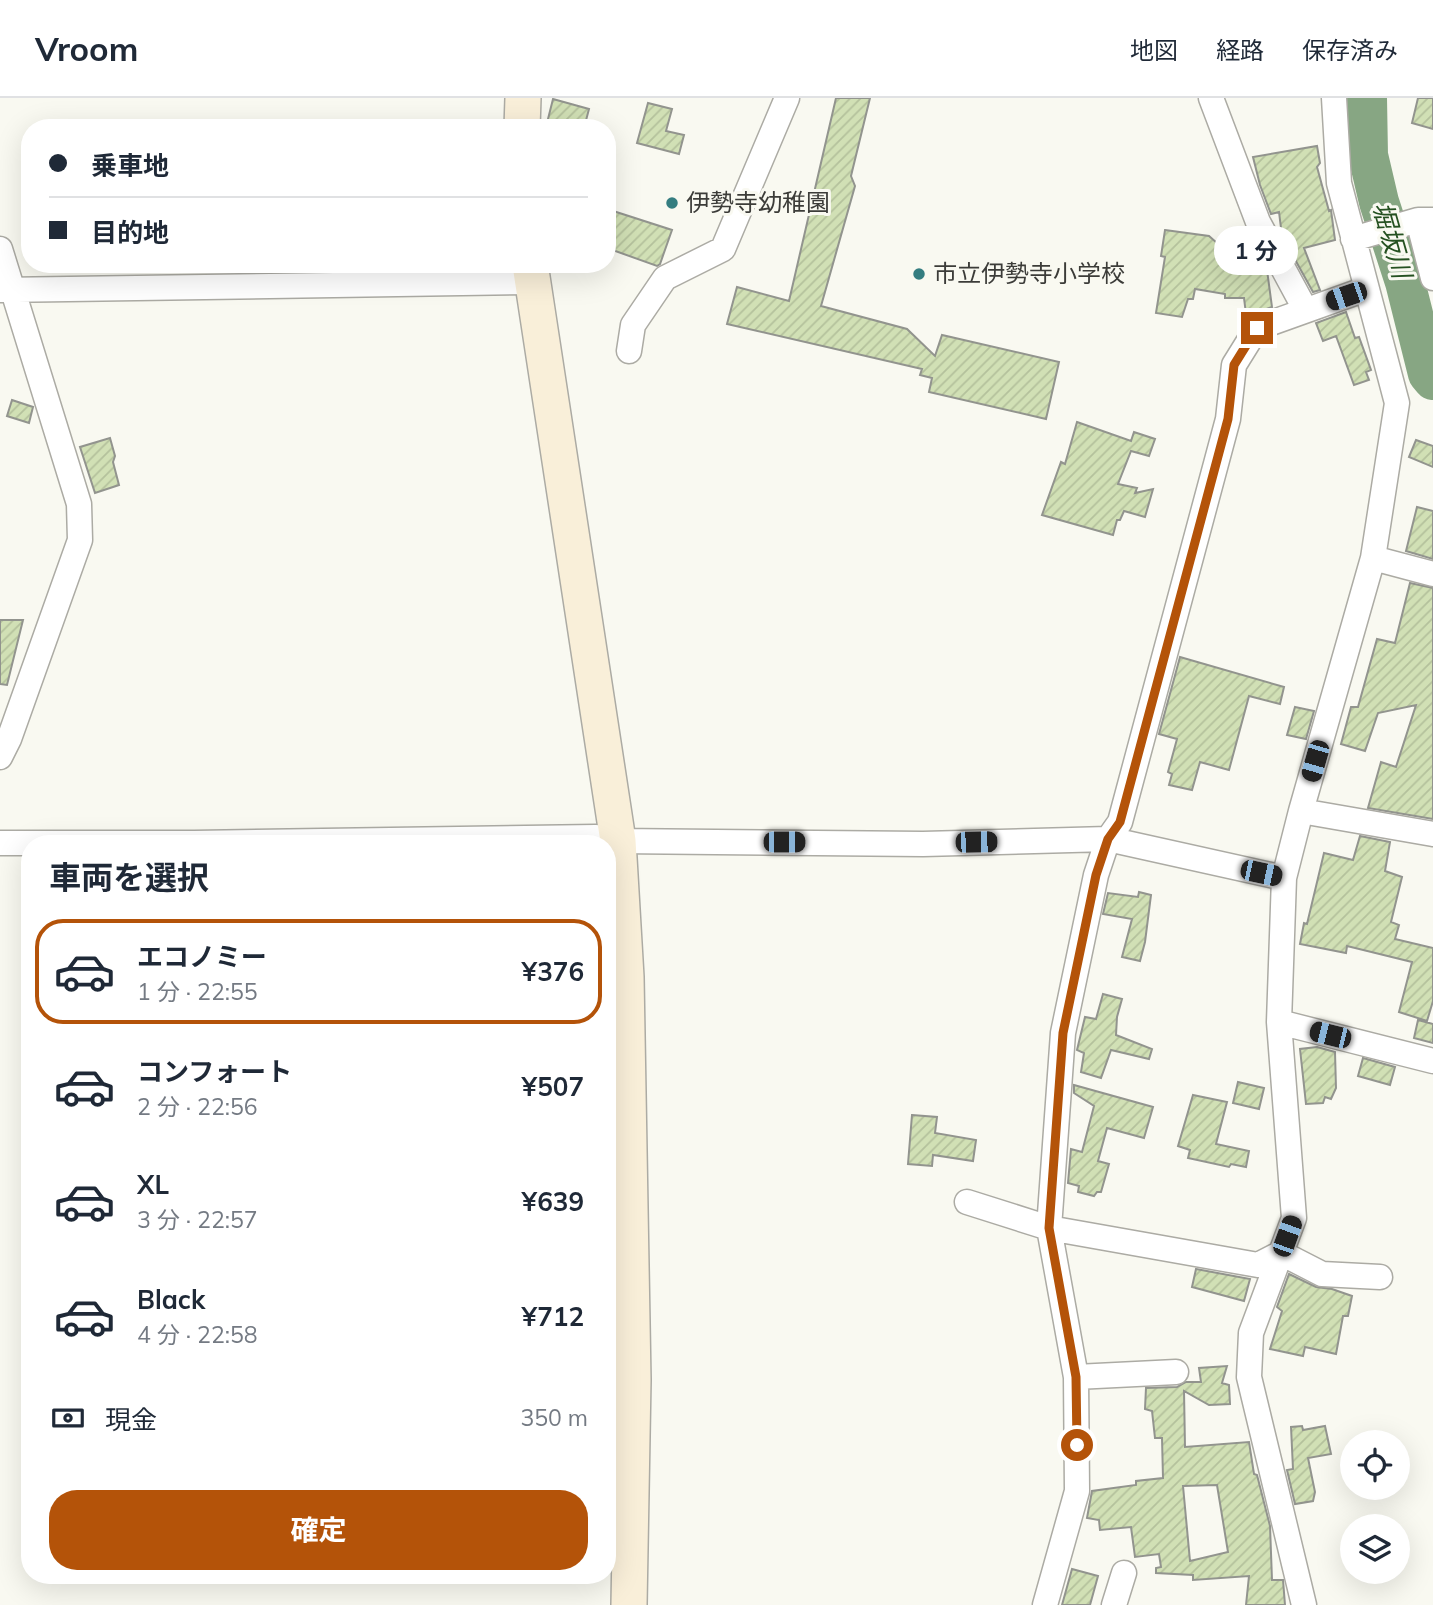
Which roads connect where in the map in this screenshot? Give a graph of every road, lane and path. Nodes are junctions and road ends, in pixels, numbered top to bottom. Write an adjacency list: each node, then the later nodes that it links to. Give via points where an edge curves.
1 (523, 98): 5 (street)
2 (787, 98): 14 (street, via 723,249 665,278 633,325)
3 (1211, 98): 13 (street, via 1258,222)
4 (1334, 98): 7 (street, via 1339,183)
5 (522, 119)
6 (1420, 221): 7 (street); 10 (street)
7 (1358, 238): 11 (street)
8 (0, 249): 12 (street)
9 (531, 273): 12 (street); 21 (street)
10 (1433, 278)
11 (1366, 289): 13 (street); 15 (street, via 1397,403)
12 (6, 290): 17 (street, via 79,504 80,540)
13 (1305, 309): 20 (street, via 1257,328 1234,365 1228,419 1120,822)
14 (629, 351)
15 (1373, 558): 16 (street); 18 (street)
16 (1433, 574)
17 (0, 757)
18 (1301, 811): 19 (street); 24 (street)
19 (1433, 834)
20 (1108, 839): 21 (street, via 923,844); 24 (street); 28 (street, via 1096,875 1063,1033)
21 (618, 841): 34 (street, via 626,976 632,1352)
22 (0, 843): 23 (street)
23 (21, 843)
24 (1284, 878): 25 (street)
25 (1279, 1021): 26 (street); 29 (street, via 1294,1218)
26 (1433, 1061)
27 (968, 1202): 28 (street)
28 (1049, 1228): 29 (street, via 1258,1265); 32 (street)
29 (1281, 1253): 30 (street, via 1322,1274); 37 (street, via 1251,1333 1249,1377)
30 (1380, 1277)
31 (1176, 1372): 32 (street)
32 (1076, 1377): 35 (street, via 1077,1491)
33 (1124, 1573): 36 (street)
34 (629, 1605)
35 (1045, 1605)
36 (1114, 1605)
37 (1304, 1605)

